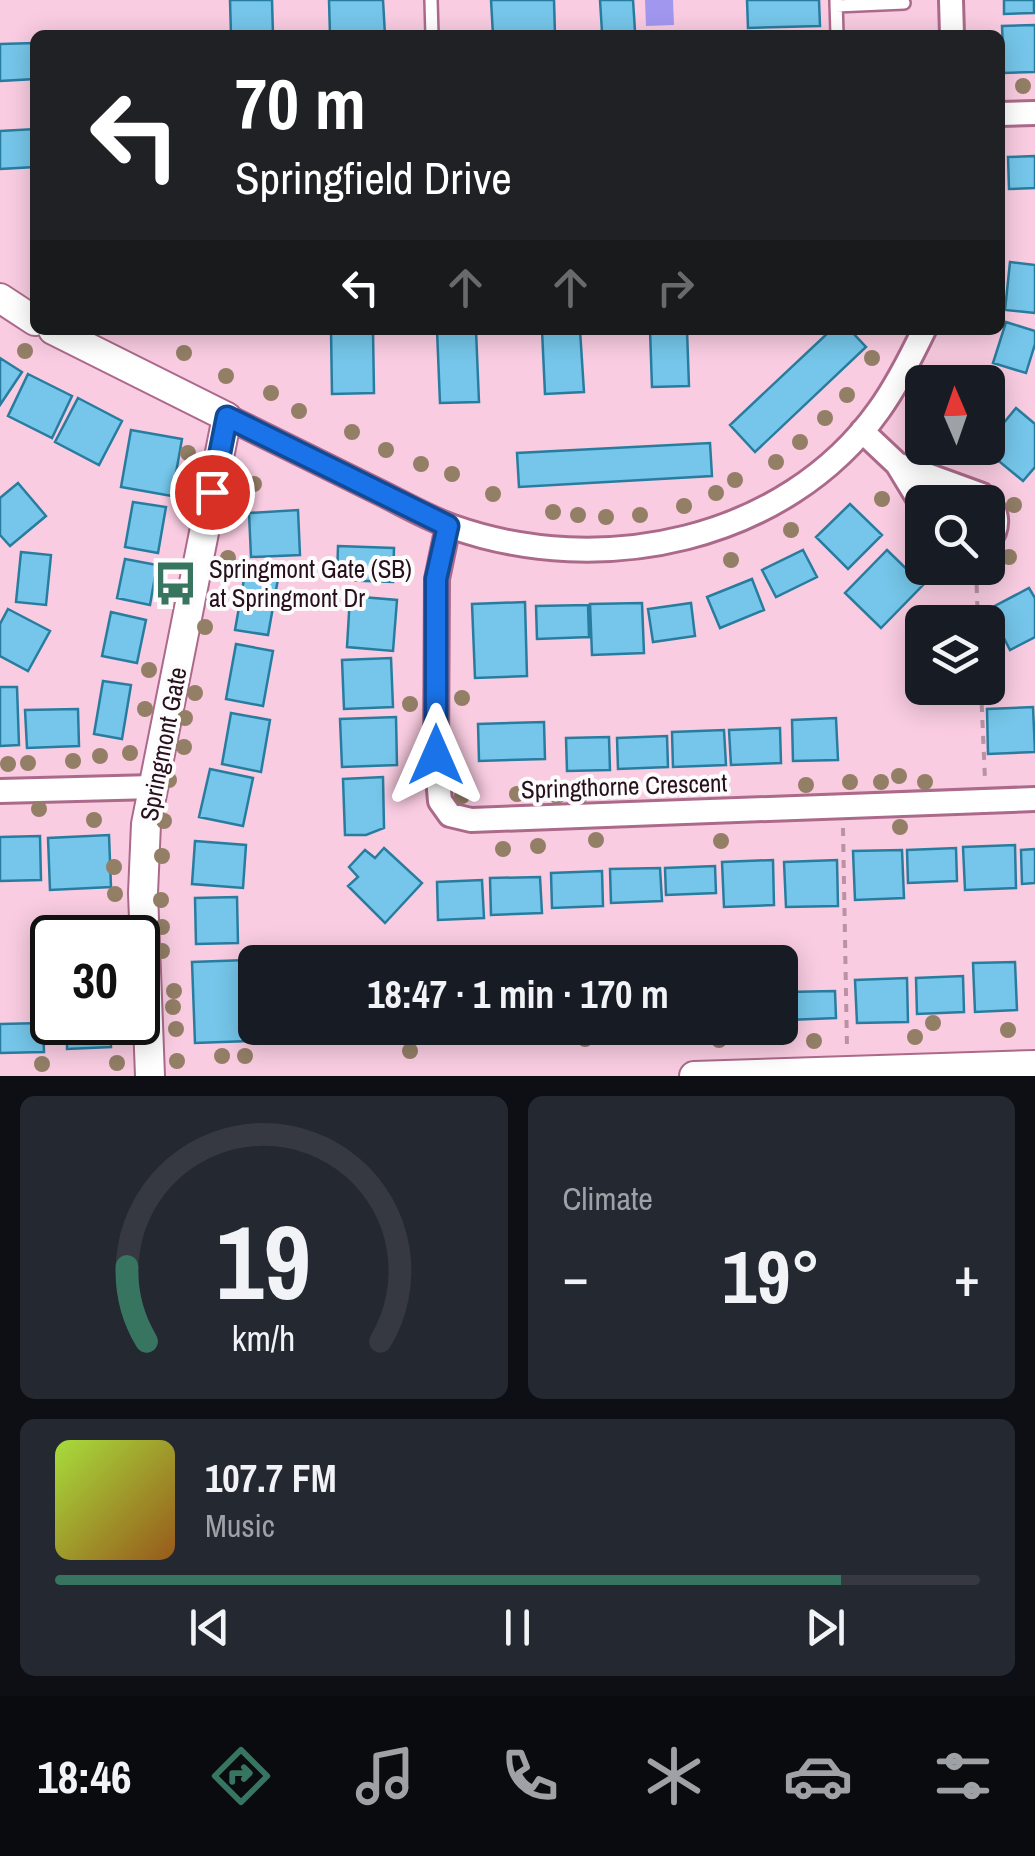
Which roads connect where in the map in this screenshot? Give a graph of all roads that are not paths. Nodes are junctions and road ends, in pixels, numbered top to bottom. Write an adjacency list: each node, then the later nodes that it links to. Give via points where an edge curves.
1 (431, 0): 5 (lane)
2 (951, 0): 7 (street)
3 (836, 3): 4 (lane); 6 (lane)
4 (904, 3)
5 (432, 30)
6 (838, 30)
7 (952, 30)
8 (1035, 113): 9 (street)
9 (1005, 114)
10 (0, 298): 11 (street)
11 (30, 318)
12 (63, 335): 14 (street)
13 (922, 335): 15 (street)
14 (227, 417): 19 (street); 20 (street, Springmont Gate)
15 (862, 431): 16 (street); 19 (street, via 832,461 761,509 690,537 581,552 510,544)
16 (897, 464): 17 (street); 18 (street)
17 (910, 485)
18 (953, 485)
19 (448, 526): 22 (street, Springthorne Crescent, via 436,579 436,755 440,801 450,816)
20 (154, 787): 21 (street); 24 (street, Springmont Gate, via 143,877)
21 (0, 791)
22 (1035, 799)
23 (1035, 1064): 25 (street)
24 (150, 1076)
25 (694, 1076)

